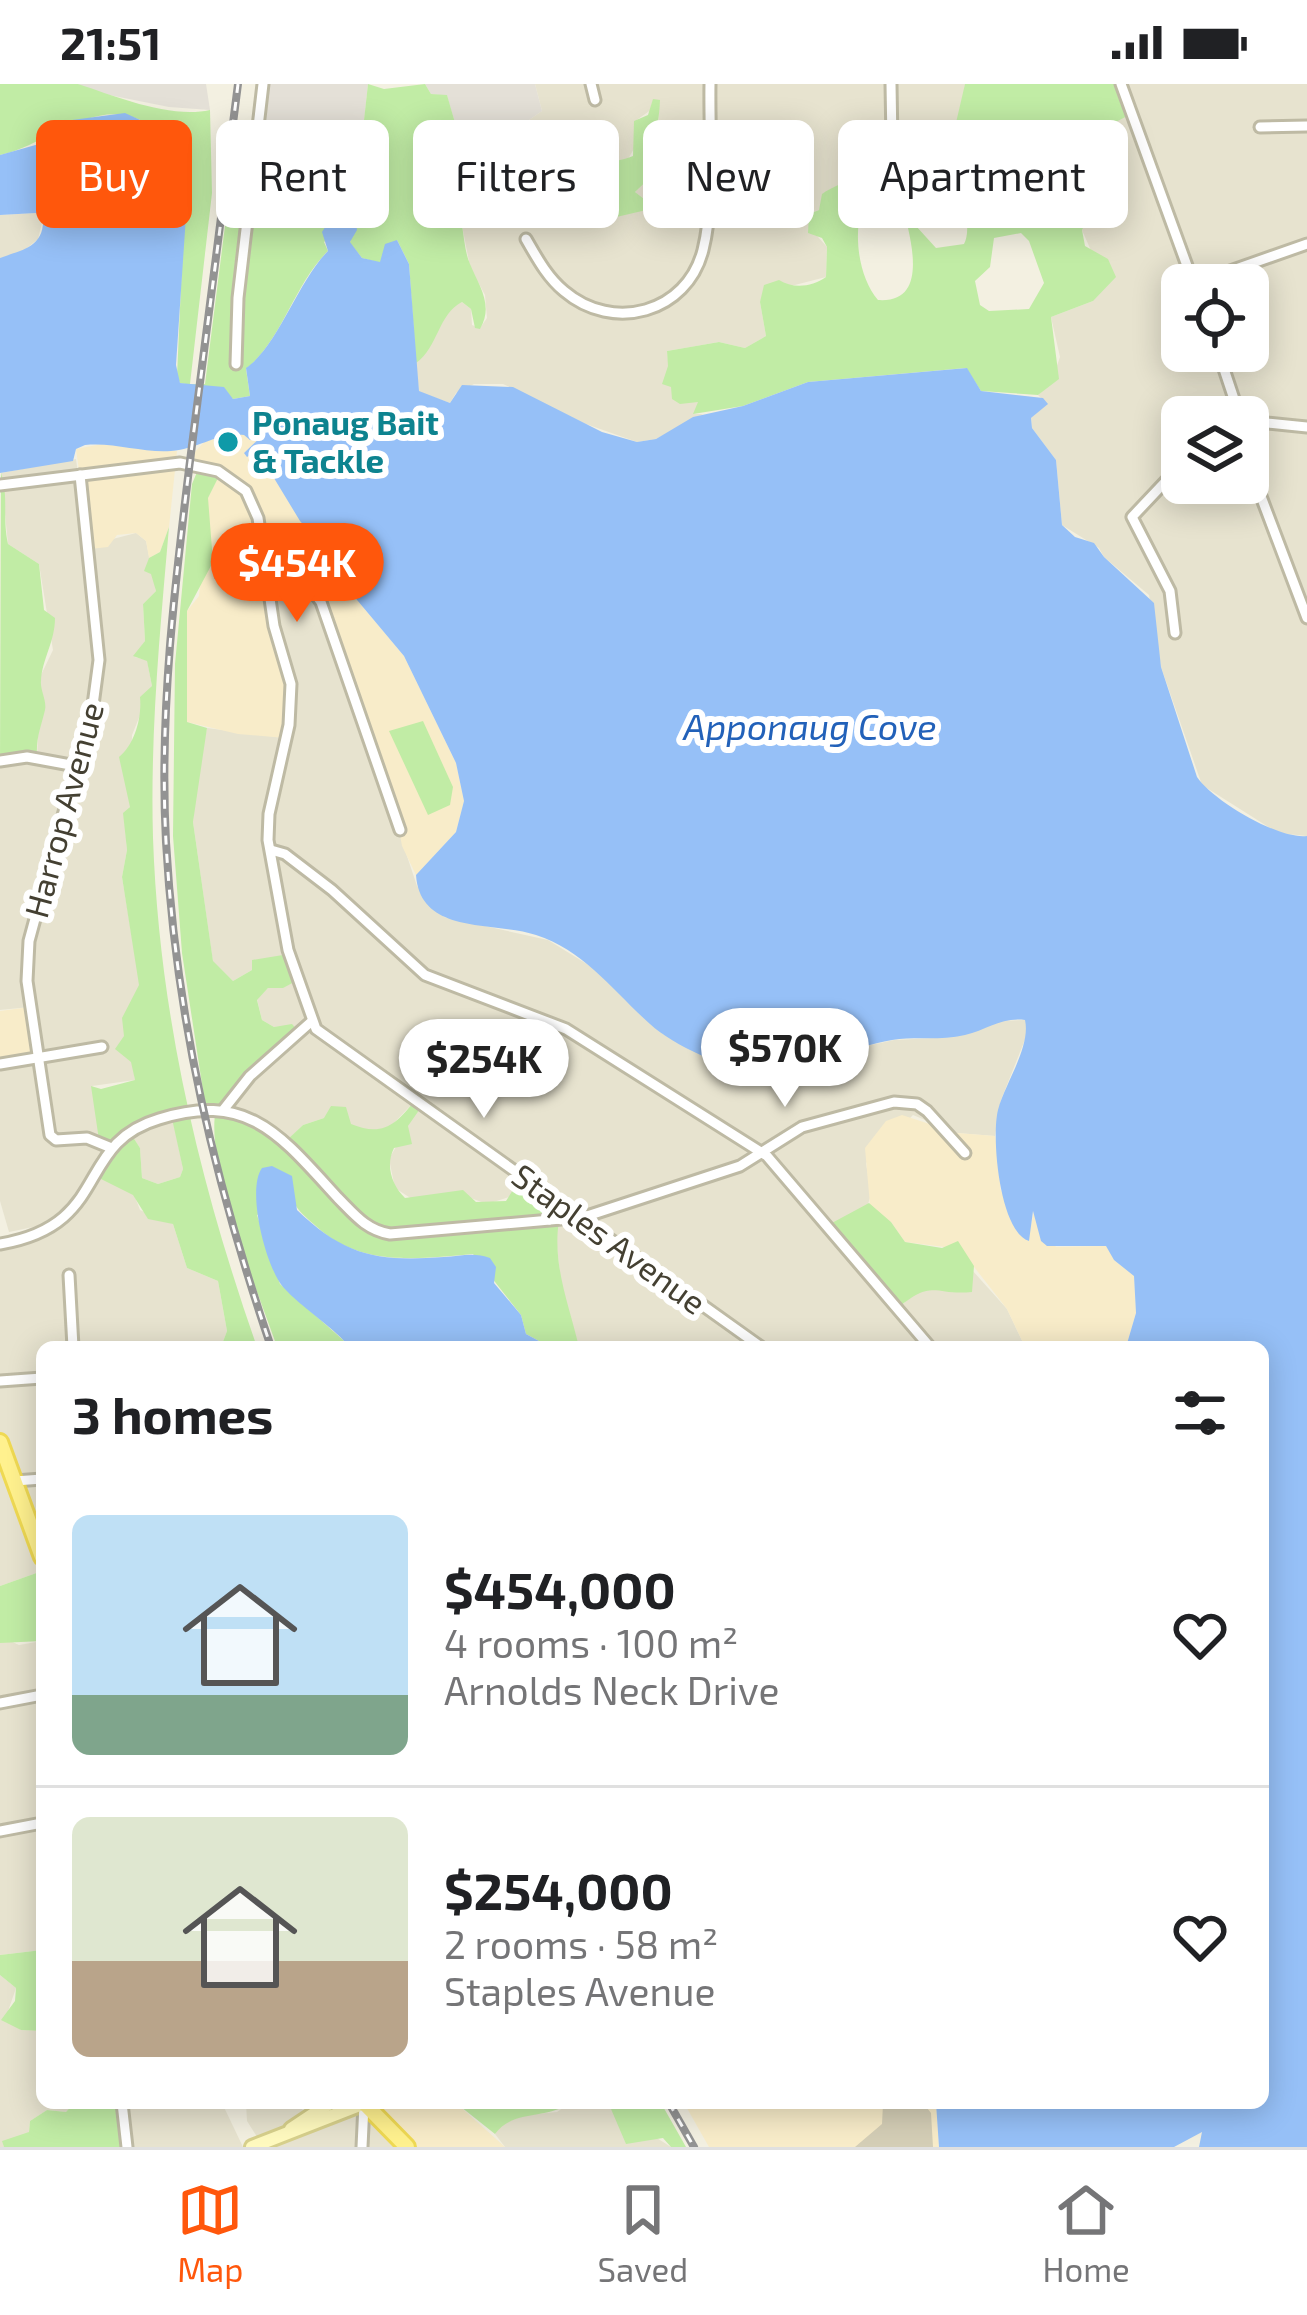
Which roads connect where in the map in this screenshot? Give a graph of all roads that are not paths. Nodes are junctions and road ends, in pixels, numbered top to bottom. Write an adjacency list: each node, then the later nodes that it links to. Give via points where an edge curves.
1 (263, 84): 16 (street)
2 (590, 84): 6 (street)
3 (710, 84): 7 (street)
4 (892, 84): 8 (street)
5 (1121, 84): 14 (street)
6 (595, 100)
7 (709, 120)
8 (892, 120)
9 (1307, 126): 10 (street)
10 (1260, 127)
11 (704, 228): 12 (street, via 689,280 654,309 624,315 577,301 551,279)
12 (526, 239)
13 (1307, 244): 15 (street)
14 (1186, 264)
15 (1250, 264)
16 (236, 364)
17 (1269, 424): 18 (street)
18 (1307, 427)
19 (80, 476): 20 (street); 23 (street, via 207,467 245,491); 27 (street, Harrop Avenue, via 99,659)
20 (0, 485)
21 (1161, 485): 25 (street, via 1134,513 1134,524 1170,591)
22 (1264, 504): 24 (street)
23 (260, 538): 28 (street, via 322,602); 29 (street, Staples Avenue, via 291,684 268,814)
24 (1307, 618)
25 (1175, 633)
26 (0, 761): 27 (street)
27 (76, 766): 32 (street, Harrop Avenue, via 29,941)
28 (400, 830)
29 (271, 850): 30 (street, Staples Avenue, via 288,950); 36 (street, via 332,890 425,974 566,1029)
30 (312, 1021): 34 (street); 38 (street, Staples Avenue, via 362,1065)
31 (102, 1047): 32 (street)
32 (38, 1059): 33 (street); 35 (street, Harrop Avenue, via 50,1135)
33 (0, 1064)
34 (224, 1108): 35 (street, via 144,1123); 38 (street, via 278,1136 376,1232)
35 (109, 1147): 39 (street, via 65,1218)
36 (761, 1153): 37 (street, via 802,1127 902,1101 928,1111); 38 (street); 43 (street)
37 (965, 1153)
38 (584, 1217): 42 (street, Staples Avenue)
39 (0, 1244)
40 (69, 1275): 41 (street)
41 (73, 1341)
42 (753, 1341)
43 (925, 1341)
44 (36, 1378): 45 (street)
45 (0, 1381)
46 (0, 1442): 48 (main road)
47 (36, 1479): 48 (street)
48 (15, 1481): 49 (main road)
49 (36, 1539)
50 (36, 1696): 51 (street)
51 (0, 1703)
52 (36, 1824): 53 (street)
53 (0, 1831)
54 (123, 2109): 60 (street)
55 (321, 2109): 59 (main road)
56 (349, 2109): 59 (main road)
57 (364, 2109): 62 (street)
58 (370, 2109): 63 (main road)
59 (267, 2143): 61 (main road)
60 (127, 2147)
61 (252, 2147)
62 (362, 2147)
63 (407, 2147)

